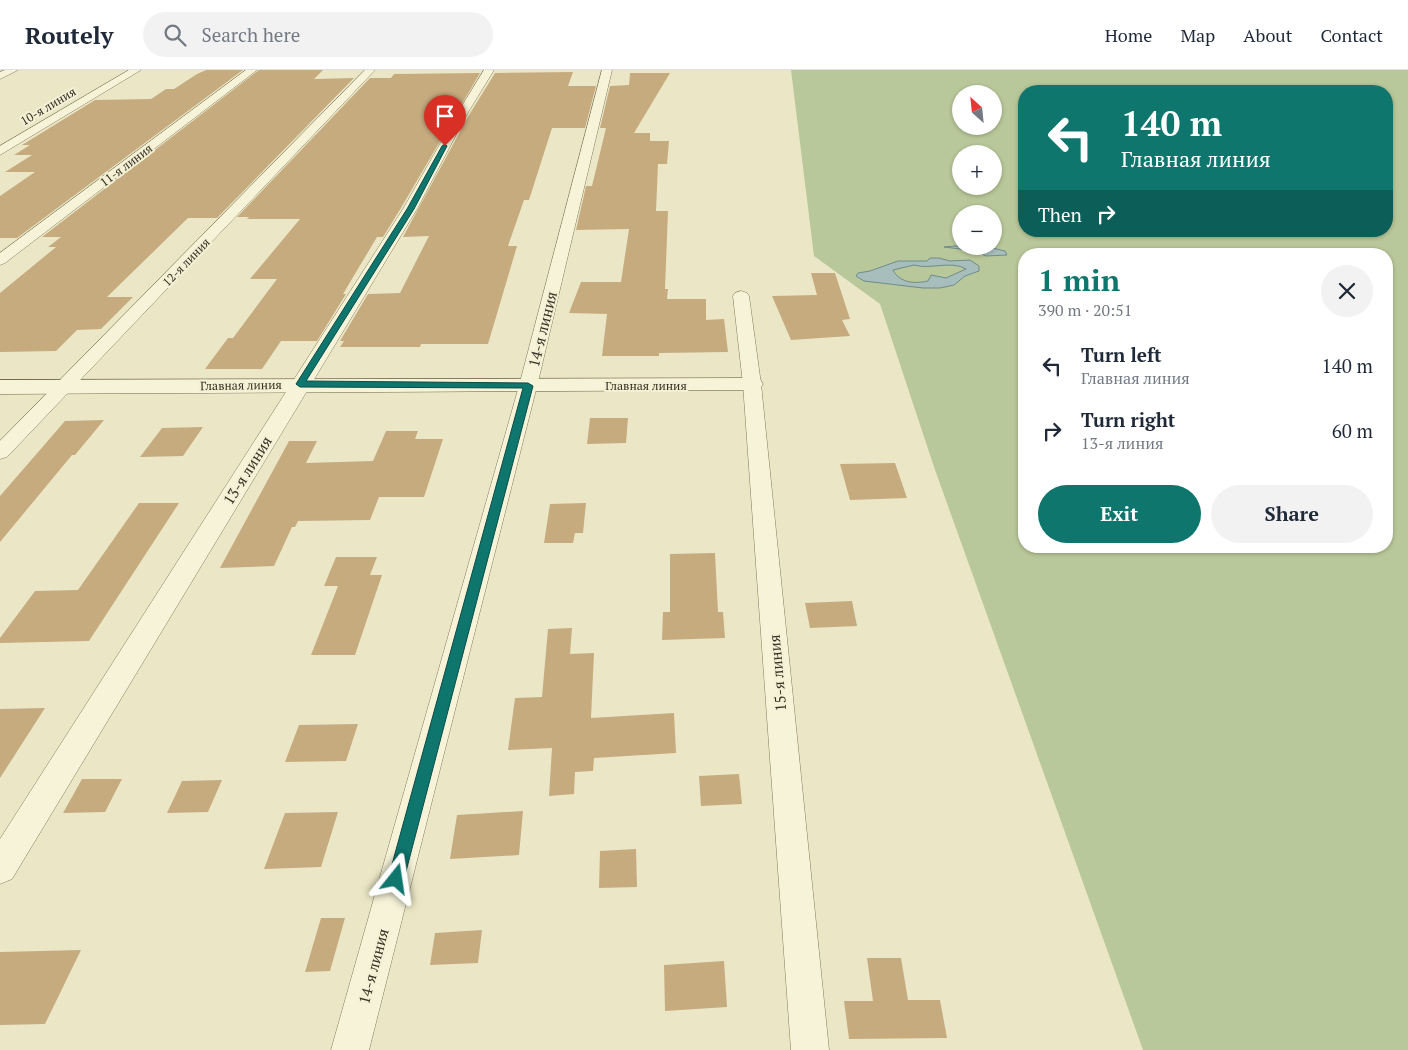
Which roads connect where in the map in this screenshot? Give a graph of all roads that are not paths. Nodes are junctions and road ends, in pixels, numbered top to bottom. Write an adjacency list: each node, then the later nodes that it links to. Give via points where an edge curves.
1 (13, 70): 7 (street)
2 (136, 70): 8 (street, 10-я линия)
3 (252, 70): 9 (street, 11-я линия)
4 (370, 70): 13 (street, 12-я линия)
5 (489, 70): 11 (street, 13-я линия, via 410,209)
6 (607, 70): 14 (street, 14-я линия)
7 (0, 76)
8 (0, 151)
9 (0, 260)
10 (741, 296): 12 (street, 15-я линия)
11 (300, 384): 13 (street, Главная линия); 14 (street, Главная линия); 17 (street, 13-я линия)
12 (752, 384): 14 (street, Главная линия); 19 (street, 15-я линия)
13 (66, 386): 15 (street, Главная линия); 16 (street, 12-я линия)
14 (528, 386): 18 (street, 14-я линия)
15 (0, 387)
16 (0, 453)
17 (0, 868)
18 (350, 1050)
19 (810, 1050)

